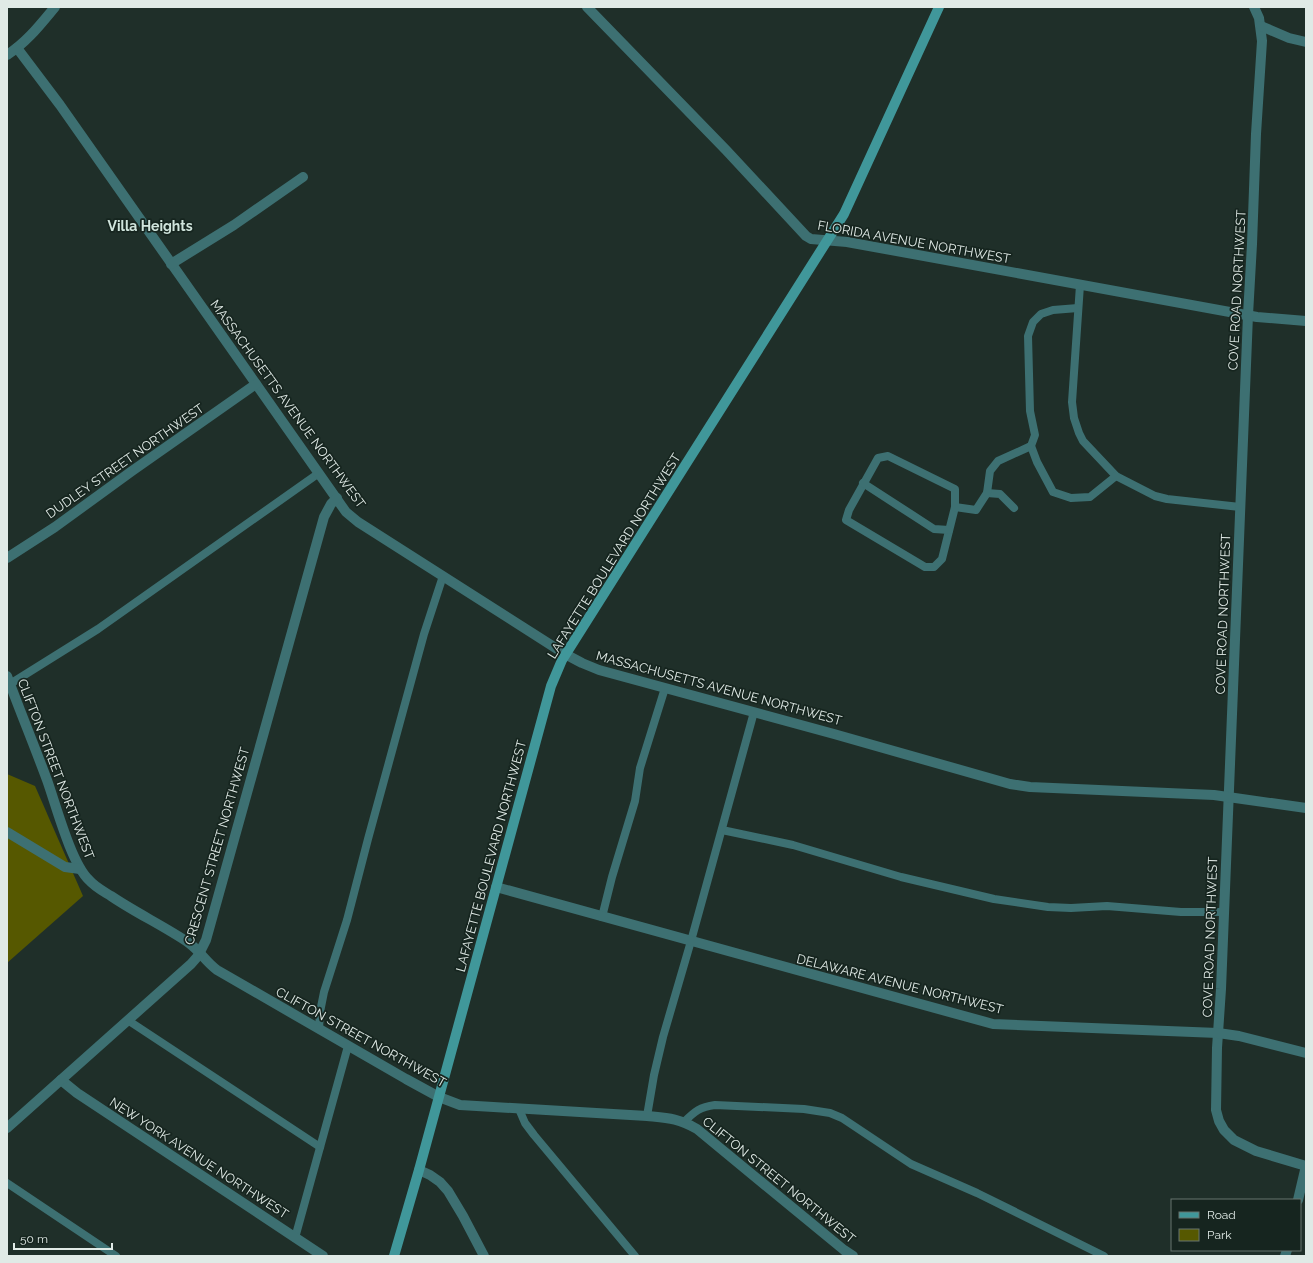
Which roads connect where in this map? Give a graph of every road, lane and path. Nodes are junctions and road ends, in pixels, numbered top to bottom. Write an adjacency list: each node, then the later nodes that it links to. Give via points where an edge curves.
1 (55, 7): 7 (street, via 32,35)
2 (587, 7): 10 (street, FLORIDA AVENUE NORTHWEST, via 806,236)
3 (939, 7): 10 (main road, LAFAYETTE BOULEVARD NORTHWEST, via 844,214)
4 (1254, 7): 5 (street, COVE ROAD NORTHWEST)
5 (1261, 26): 6 (street); 14 (street, COVE ROAD NORTHWEST)
6 (1306, 42)
7 (17, 48): 8 (street); 11 (street, MASSACHUSETTS AVENUE NORTHWEST)
8 (7, 55)
9 (303, 177): 11 (street, via 234,225)
10 (828, 241): 12 (street, FLORIDA AVENUE NORTHWEST, via 855,243); 29 (main road, LAFAYETTE BOULEVARD NORTHWEST)
11 (171, 264): 16 (street, MASSACHUSETTS AVENUE NORTHWEST)
12 (1080, 285): 13 (lane); 14 (street, FLORIDA AVENUE NORTHWEST)
13 (1078, 308): 17 (lane, via 1053,310 1041,314 1033,322 1028,336 1030,412 1035,435); 19 (lane, via 1072,402 1074,418 1083,441)
14 (1248, 315): 15 (street, FLORIDA AVENUE NORTHWEST); 24 (street, COVE ROAD NORTHWEST)
15 (1306, 321)
16 (256, 384): 18 (street, MASSACHUSETTS AVENUE NORTHWEST); 27 (street, DUDLEY STREET NORTHWEST, via 55,527)
17 (1031, 446): 19 (lane, via 1053,492 1071,498 1090,497); 21 (lane, via 998,461 990,471)
18 (318, 473): 22 (street, MASSACHUSETTS AVENUE NORTHWEST); 30 (lane, via 98,628)
19 (1116, 476): 24 (lane, via 1155,496)
20 (863, 483): 23 (lane, via 878,458 888,456 955,489); 26 (lane, via 934,529); 26 (lane, via 846,520 925,567 934,567 942,559)
21 (987, 493): 23 (lane, via 976,510); 25 (lane, via 1000,494)
22 (337, 498): 28 (street, MASSACHUSETTS AVENUE NORTHWEST, via 346,512 358,522); 42 (street, CRESCENT STREET NORTHWEST, via 324,517 240,821)
23 (955, 507): 26 (lane)
24 (1240, 507): 33 (street, COVE ROAD NORTHWEST)
25 (1014, 508)
26 (949, 530)
27 (7, 558)
28 (443, 576): 29 (street, MASSACHUSETTS AVENUE NORTHWEST); 44 (lane, via 424,634 347,920 324,992)
29 (565, 654): 31 (street, MASSACHUSETTS AVENUE NORTHWEST, via 599,670); 38 (main road, LAFAYETTE BOULEVARD NORTHWEST, via 551,686)
30 (8, 680): 37 (street, CLIFTON STREET NORTHWEST)
31 (665, 688): 32 (street, MASSACHUSETTS AVENUE NORTHWEST); 40 (lane, via 640,768 635,801)
32 (754, 712): 33 (street, MASSACHUSETTS AVENUE NORTHWEST, via 1017,785); 35 (lane)
33 (1228, 796): 34 (street, MASSACHUSETTS AVENUE NORTHWEST); 39 (street, COVE ROAD NORTHWEST)
34 (1306, 808)
35 (722, 830): 39 (lane, via 792,845 901,877 994,899 1048,907 1107,906 1180,912); 41 (lane)
36 (7, 832): 37 (street, via 65,867)
37 (80, 869): 42 (street, CLIFTON STREET NORTHWEST, via 96,887 189,943)
38 (496, 887): 40 (street, DELAWARE AVENUE NORTHWEST); 49 (main road, LAFAYETTE BOULEVARD NORTHWEST)
39 (1224, 912): 45 (street, COVE ROAD NORTHWEST)
40 (602, 917): 41 (street, DELAWARE AVENUE NORTHWEST)
41 (691, 941): 45 (street, DELAWARE AVENUE NORTHWEST, via 993,1024); 51 (lane, via 663,1037)
42 (200, 953): 43 (street, CRESCENT STREET NORTHWEST); 44 (street, CLIFTON STREET NORTHWEST, via 217,970)
43 (129, 1021): 48 (street, CRESCENT STREET NORTHWEST); 54 (lane)
44 (319, 1029): 46 (street, CLIFTON STREET NORTHWEST)
45 (1218, 1033): 47 (street, DELAWARE AVENUE NORTHWEST); 55 (street, COVE ROAD NORTHWEST, via 1216,1110 1224,1130 1234,1140 1256,1152)
46 (348, 1046): 49 (street, CLIFTON STREET NORTHWEST); 54 (lane)
47 (1306, 1053)
48 (61, 1080): 53 (street, CRESCENT STREET NORTHWEST); 59 (street, NEW YORK AVENUE NORTHWEST)
49 (439, 1097): 50 (street, CLIFTON STREET NORTHWEST, via 460,1105); 56 (main road, LAFAYETTE BOULEVARD NORTHWEST)
50 (519, 1109): 51 (street, CLIFTON STREET NORTHWEST); 64 (lane, via 534,1135)
51 (647, 1116): 52 (street, CLIFTON STREET NORTHWEST)
52 (684, 1122): 65 (street, CLIFTON STREET NORTHWEST); 66 (lane, via 697,1110 715,1105 804,1109 830,1113 857,1127 911,1164 977,1193)
53 (7, 1128)
54 (320, 1147): 59 (lane)
55 (1306, 1166): 58 (street)
56 (419, 1170): 62 (main road, LAFAYETTE BOULEVARD NORTHWEST); 63 (street, via 440,1182 448,1191)
57 (7, 1182): 60 (lane)
58 (1298, 1199)
59 (295, 1238): 61 (street, NEW YORK AVENUE NORTHWEST)
60 (116, 1256)
61 (323, 1256)
62 (394, 1256)
63 (484, 1256)
64 (635, 1256)
65 (853, 1256)
66 (1104, 1256)

